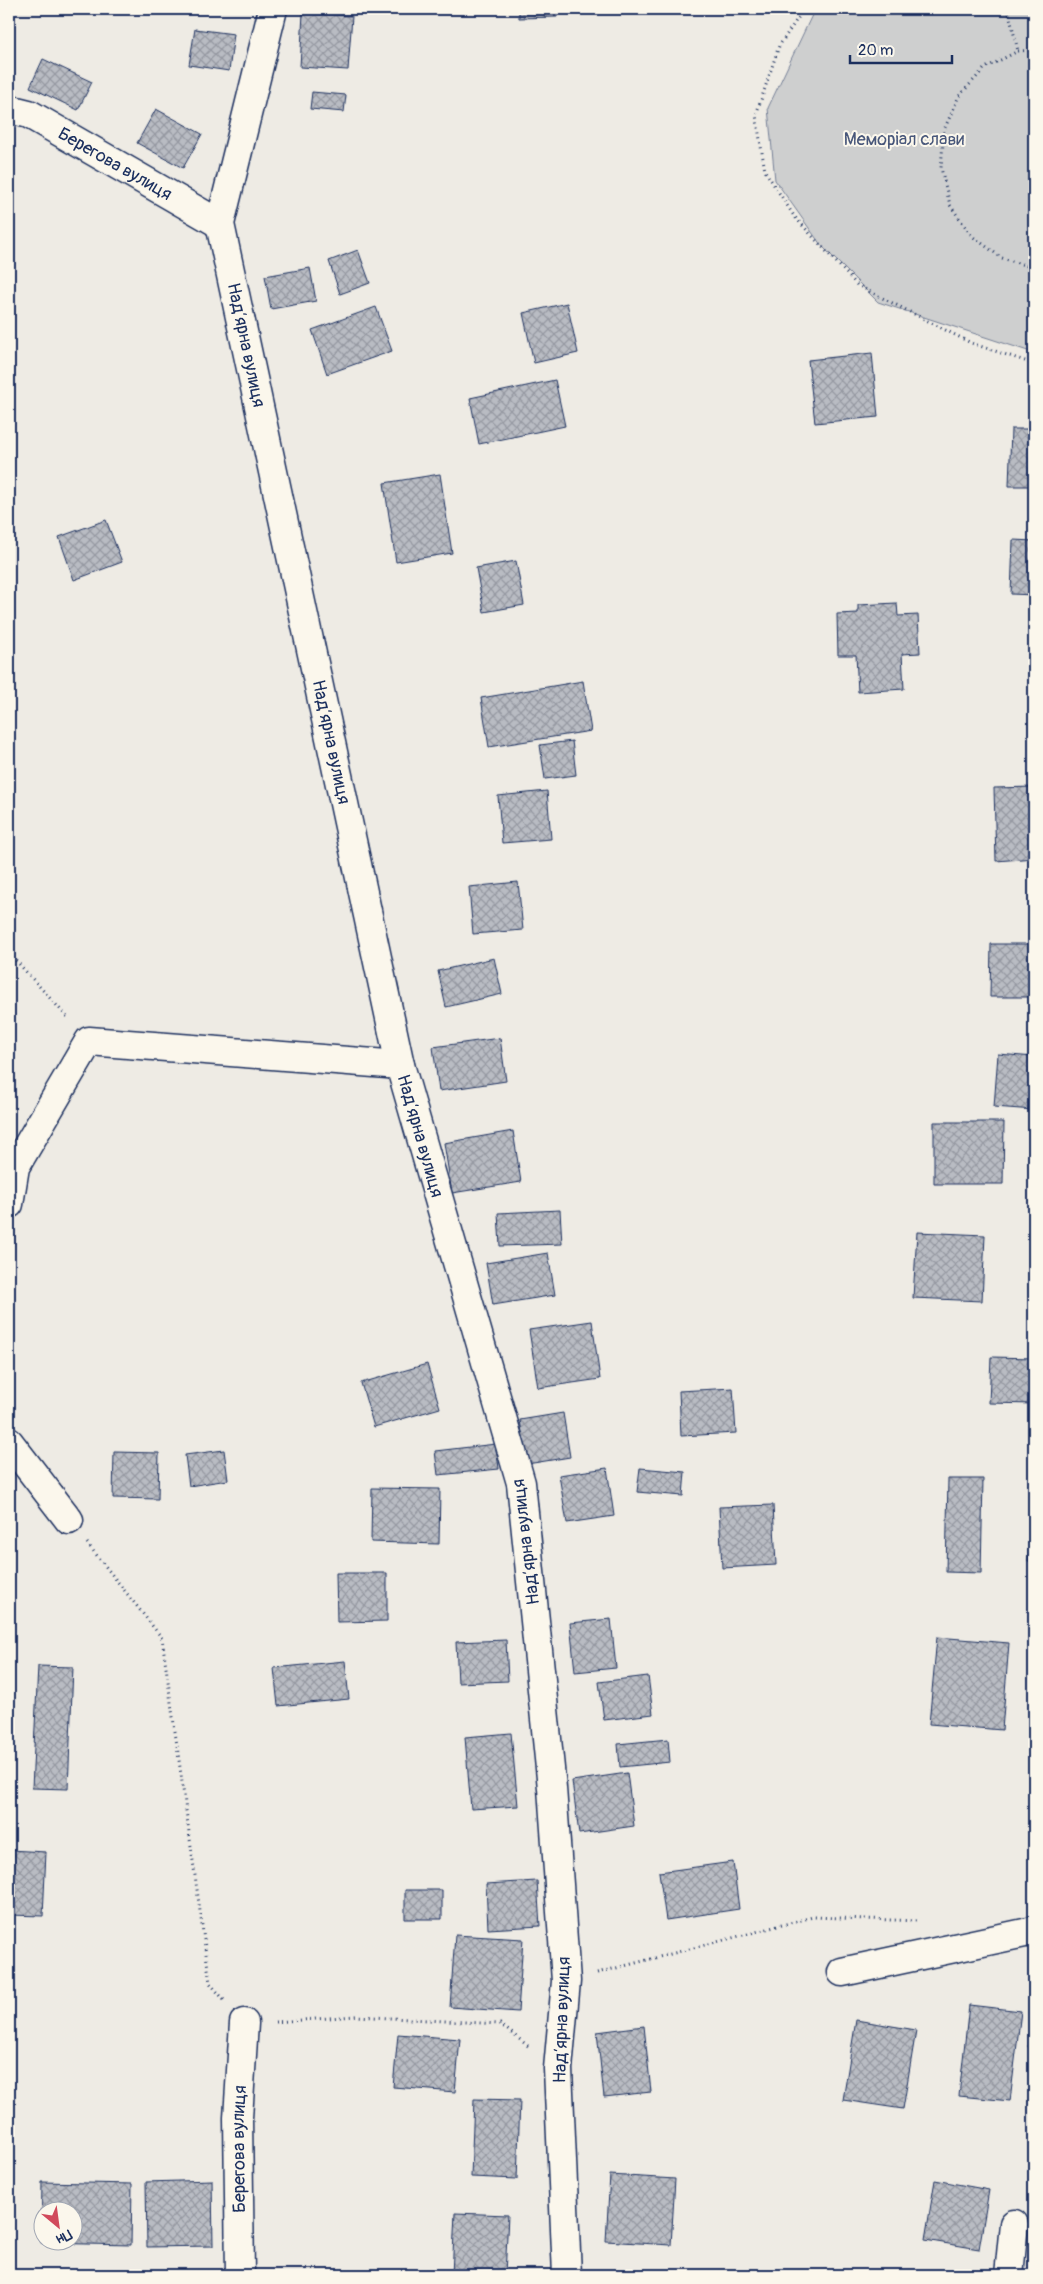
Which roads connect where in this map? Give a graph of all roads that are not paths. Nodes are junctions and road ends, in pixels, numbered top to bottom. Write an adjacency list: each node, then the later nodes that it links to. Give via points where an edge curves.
1 (273, 9): 3 (street, Надʼярна вулиця)
2 (9, 109): 3 (street, Берегова вулиця, via 29,114)
3 (220, 224): 4 (street, Надʼярна вулиця)
4 (400, 1065): 5 (street, via 89,1042 15,1167); 13 (street, Надʼярна вулиця, via 521,1483 552,1788 566,1981 558,2069)
5 (9, 1204)
6 (9, 1442): 7 (street)
7 (69, 1520)
8 (1034, 1931): 9 (street)
9 (842, 1972)
10 (244, 2024): 12 (street, Берегова вулиця, via 238,2118)
11 (1014, 2224): 14 (street)
12 (240, 2275)
13 (567, 2275)
14 (1009, 2275)

